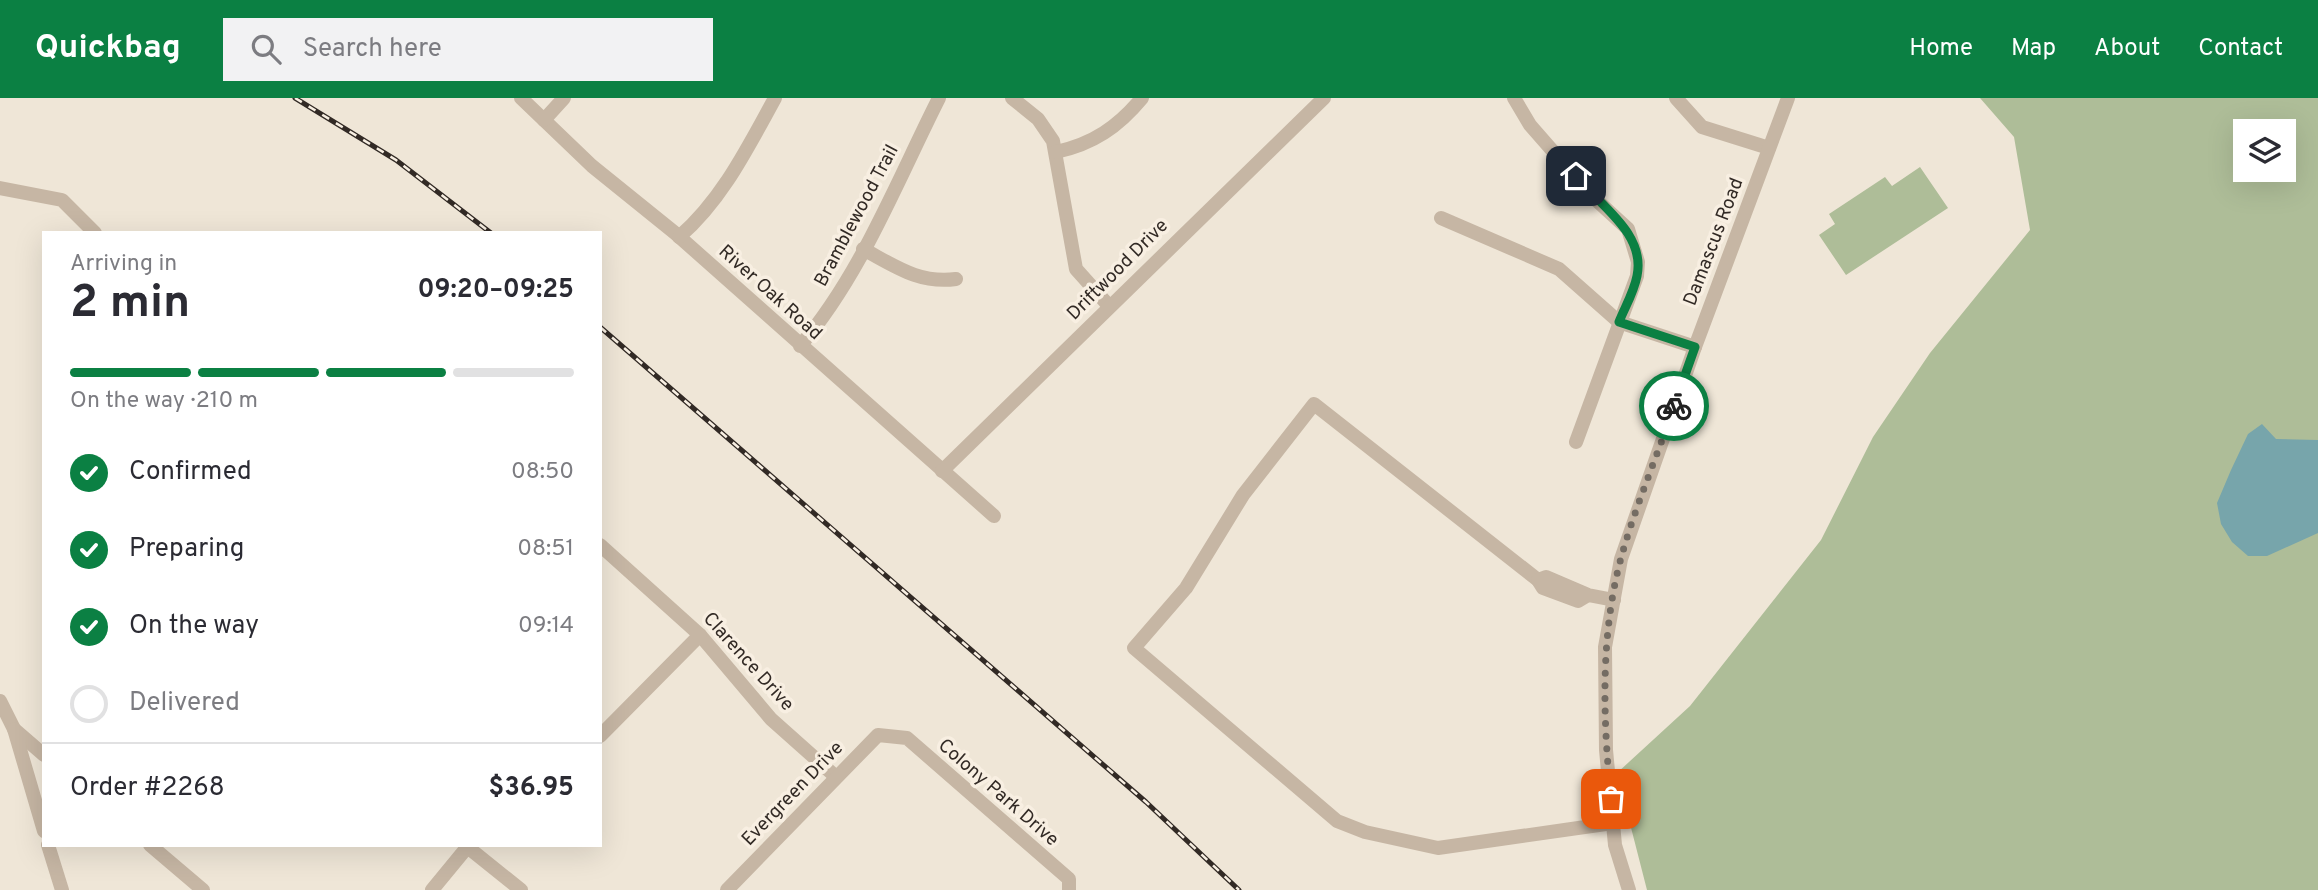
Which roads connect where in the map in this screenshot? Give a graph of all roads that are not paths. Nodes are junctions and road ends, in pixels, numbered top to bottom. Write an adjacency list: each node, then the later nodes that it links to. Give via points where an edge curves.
1 (521, 98): 11 (street, River Oak Road)
2 (564, 98): 11 (street)
3 (775, 98): 17 (street, via 722,189 700,219)
4 (939, 98): 18 (street, Bramblewood Trail)
5 (1012, 98): 13 (street, via 1038,119)
6 (1142, 98): 13 (street, via 1121,123 1082,146)
7 (1324, 98): 20 (street, Driftwood Drive)
8 (1514, 98): 21 (street, via 1530,125 1593,197 1628,229 1638,262 1637,276)
9 (1676, 98): 12 (street, via 1702,127)
10 (1788, 98): 12 (street, Damascus Road)
11 (544, 120): 17 (street, River Oak Road)
12 (1769, 148): 23 (street, Damascus Road)
13 (1056, 152): 20 (street, via 1076,269)
14 (0, 188): 16 (street, via 62,200)
15 (1441, 218): 21 (street, via 1559,269)
16 (93, 231)
17 (679, 237): 22 (street, River Oak Road)
18 (863, 249): 19 (street, via 916,276 935,282); 22 (street, Bramblewood Trail, via 825,317)
19 (956, 279)
20 (1109, 306): 25 (street, Driftwood Drive)
21 (1619, 322): 23 (street); 24 (street)
22 (800, 346): 25 (street, River Oak Road)
23 (1695, 347): 28 (street, Damascus Road, via 1621,559)
24 (1576, 442)
25 (942, 471): 26 (street, River Oak Road)
26 (994, 516)
27 (602, 547): 29 (street, Clarence Drive)
28 (1614, 600): 37 (street, Damascus Road, via 1605,647 1606,750); 37 (street, via 1588,595 1546,577 1538,580 1314,404 1243,495 1186,588 1134,648 1337,821 1356,828 1437,848)
29 (700, 635): 32 (street); 35 (street, Clarence Drive, via 771,719)
30 (0, 701): 31 (street)
31 (14, 729): 34 (street); 36 (street)
32 (602, 734)
33 (891, 735): 35 (street, Evergreen Drive, via 878,735); 47 (street, Colony Park Drive, via 907,738 1069,879)
34 (42, 753)
35 (835, 776): 46 (street, Evergreen Drive)
36 (41, 807)
37 (1613, 823): 48 (street, Damascus Road)
38 (49, 847): 42 (street)
39 (152, 847): 43 (street)
40 (466, 847): 44 (street)
41 (468, 847): 45 (street)
42 (62, 890)
43 (203, 890)
44 (432, 890)
45 (521, 890)
46 (727, 890)
47 (1069, 890)
48 (1629, 890)

